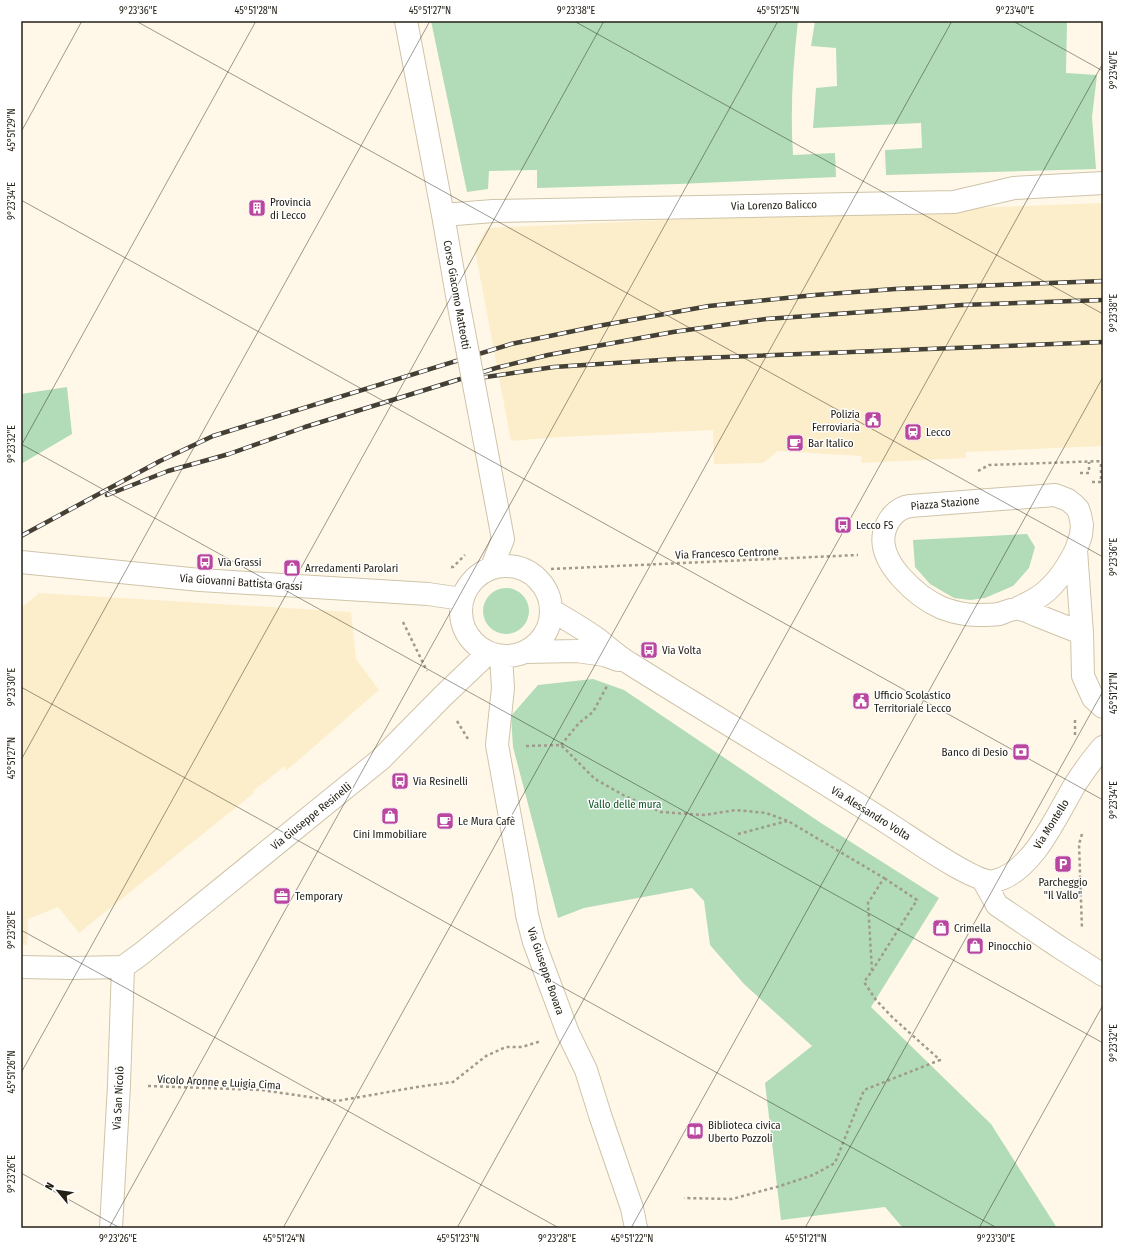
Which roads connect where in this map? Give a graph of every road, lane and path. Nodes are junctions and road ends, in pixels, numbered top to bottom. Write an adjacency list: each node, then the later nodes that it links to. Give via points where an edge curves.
1 (406, 21): 3 (street, Corso Giacomo Matteotti)
2 (1103, 183): 3 (street, Via Lorenzo Balicco, via 1014,188 954,202 494,211)
3 (443, 215): 11 (street, Corso Giacomo Matteotti, bridge, via 503,539)
4 (1102, 461): 5 (path, via 990,466); 6 (path, via 1101,482)
5 (972, 474)
6 (1088, 482)
7 (1076, 550): 9 (street, Piazza Stazione, via 1082,525 1078,509 1068,500 1055,495 903,507 896,511 885,531 883,539); 16 (street, Piazza Stazione, via 1057,580 1038,597); 18 (street, Piazza Stazione)
8 (468, 552): 12 (path, via 453,567)
9 (886, 554): 13 (path, Via Francesco Centrone); 16 (street, Piazza Stazione, via 901,578 916,592 941,607 958,613 977,615 997,614)
10 (31, 563): 14 (street, Via Giovanni Battista Grassi, via 200,580)
11 (492, 567): 15 (street, via 473,580); 17 (street, via 516,567 528,571 545,588)
12 (445, 569)
13 (553, 569)
14 (406, 593): 15 (street, Via Giovanni Battista Grassi); 23 (path, via 402,621 422,664)
15 (462, 599): 20 (street, via 460,612 468,637 477,647)
16 (1018, 608): 18 (street)
17 (551, 610): 19 (street, via 544,635); 21 (street, Via Alessandro Volta, via 594,637)
18 (1082, 632): 24 (street, Piazza Stazione, via 1083,676 1092,698)
19 (526, 652): 20 (street, via 514,656); 21 (street, Via Alessandro Volta, via 577,651 604,655)
20 (495, 655): 23 (street, Via Giuseppe Resinelli); 25 (street, Via Giuseppe Bovara, via 503,688)
21 (628, 663): 32 (street, Via Alessandro Volta, via 934,854)
22 (608, 684): 26 (path, via 593,712 579,723)
23 (443, 696): 25 (path, via 473,748); 35 (street, Via Giuseppe Resinelli, via 381,759)
24 (1103, 707)
25 (497, 745): 26 (path); 38 (street, Via Giuseppe Bovara, via 527,915)
26 (561, 745): 28 (path, via 595,779 661,812 704,815 736,810 766,813)
27 (1103, 746): 32 (street, Via Montello, via 1034,852 1019,868 1004,878 993,882)
28 (788, 821): 30 (path); 31 (path)
29 (1083, 831): 33 (path, via 1079,844)
30 (738, 834)
31 (884, 878): 36 (path, via 868,903); 36 (path, via 917,900)
32 (983, 880): 33 (street, via 997,905)
33 (1084, 963): 37 (street)
34 (21, 967): 35 (street)
35 (122, 967): 39 (street, Via San Nicolò)
36 (872, 971): 40 (path, via 864,982 876,1000 940,1060 864,1090 835,1162 806,1177 732,1199)
37 (1103, 975)
38 (568, 1033): 39 (path, Vicolo Aronne e Luigia Cima, via 522,1047 506,1047 486,1056 452,1082 337,1101 261,1090); 42 (street, Via Giuseppe Bovara, via 586,1070 632,1208)
39 (119, 1085): 41 (street, Via San Nicolò)
40 (684, 1198)
41 (112, 1228)
42 (636, 1228)

